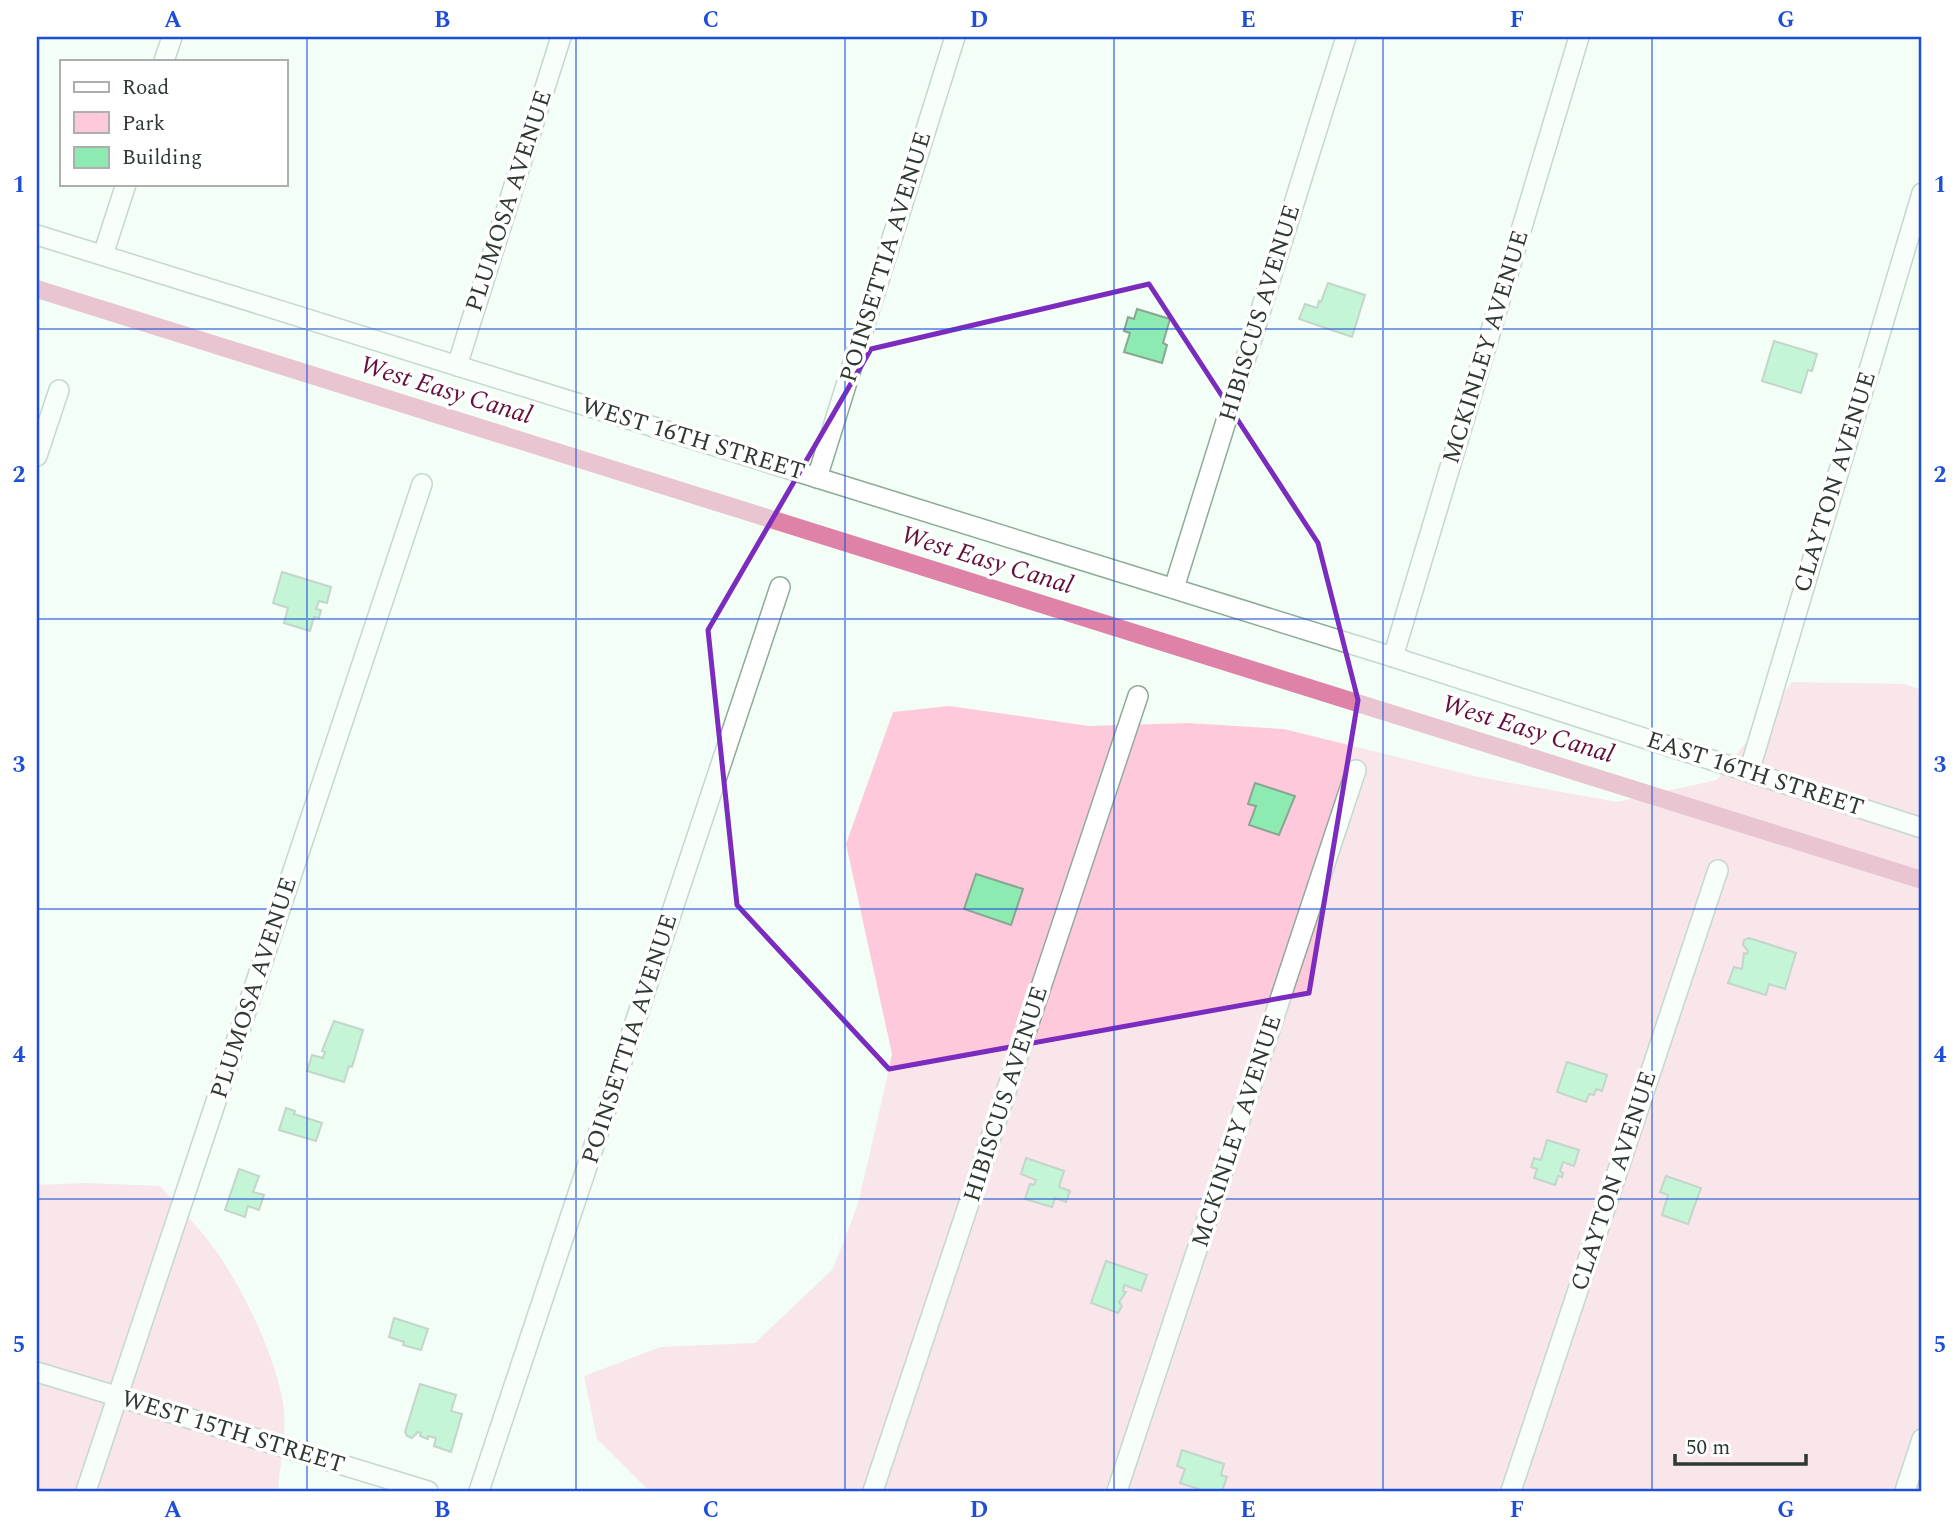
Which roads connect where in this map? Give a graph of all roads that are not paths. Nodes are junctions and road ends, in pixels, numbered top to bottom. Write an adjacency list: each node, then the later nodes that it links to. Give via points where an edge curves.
1 (172, 37): 6 (street)
2 (561, 37): 11 (street, PLUMOSA AVENUE)
3 (955, 37): 14 (street, POINSETTIA AVENUE)
4 (1346, 37): 17 (street, HIBISCUS AVENUE)
5 (1579, 37): 19 (street, MCKINLEY AVENUE)
6 (164, 60)
7 (125, 186): 10 (street)
8 (1922, 193): 22 (street, CLAYTON AVENUE)
9 (37, 235): 10 (street, WEST 16TH STREET)
10 (103, 255): 11 (street, WEST 16TH STREET)
11 (457, 366): 14 (street, WEST 16TH STREET)
12 (59, 390): 13 (street)
13 (37, 456)
14 (817, 478): 17 (street, WEST 16TH STREET)
15 (422, 484): 26 (street, PLUMOSA AVENUE)
16 (780, 587): 30 (street, POINSETTIA AVENUE)
17 (1174, 588): 18 (street, WEST 16TH STREET)
18 (1308, 631): 19 (street, EAST 16TH STREET)
19 (1393, 657): 22 (street, EAST 16TH STREET)
20 (1138, 696): 31 (street, HIBISCUS AVENUE)
21 (1356, 770): 32 (street, MCKINLEY AVENUE)
22 (1749, 772): 23 (street, EAST 16TH STREET)
23 (1922, 828)
24 (1718, 870): 33 (street, CLAYTON AVENUE)
25 (37, 1372): 26 (street, WEST 15TH STREET)
26 (117, 1396): 28 (street, PLUMOSA AVENUE); 29 (street, WEST 15TH STREET)
27 (1922, 1439): 34 (street)
28 (86, 1491)
29 (428, 1491)
30 (479, 1491)
31 (873, 1491)
32 (1117, 1491)
33 (1511, 1491)
34 (1905, 1491)

